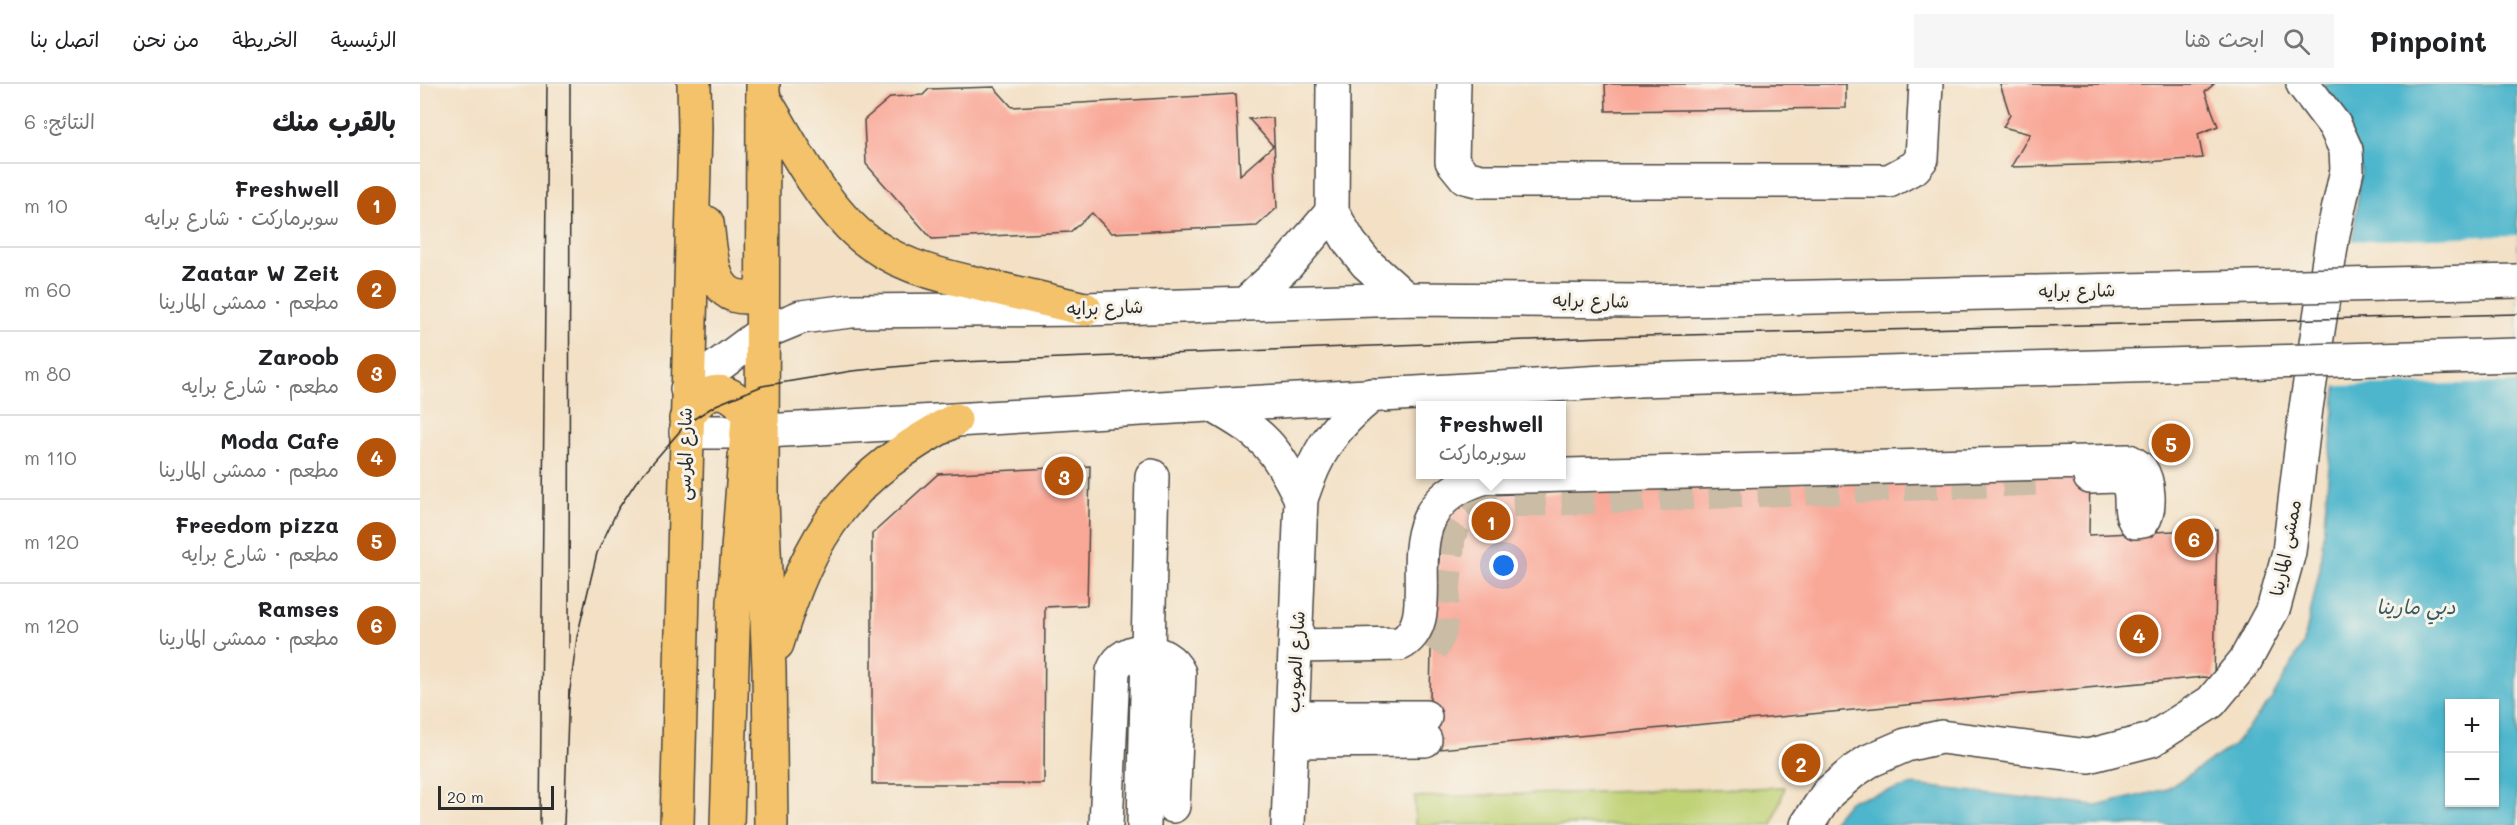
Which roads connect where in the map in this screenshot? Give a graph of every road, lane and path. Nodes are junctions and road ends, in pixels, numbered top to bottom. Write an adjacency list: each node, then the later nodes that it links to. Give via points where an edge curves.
1 (694, 84): 7 (main road, شارع المرسى)
2 (1334, 84): 8 (street)
3 (1454, 84): 4 (street, via 1452,162 1465,177 1481,181 1888,181 1915,167 1922,158)
4 (1926, 84)
5 (2303, 84): 39 (street, ممشى المارينا, via 2335,126 2346,150 2347,170 2306,408 2289,552 2274,608 2245,661 2211,702 2151,740 2088,756 1941,737 1906,745 1854,771 1828,793)
6 (763, 90): 10 (main road); 13 (main road, via 816,184 850,226 882,251 915,268 955,280)
7 (695, 129): 10 (main road, via 714,276 722,288 735,296 749,298); 18 (main road, شارع المرسى)
8 (1332, 212): 11 (street, via 1366,263); 12 (street, via 1287,265)
9 (2517, 281): 11 (street, شارع برايه, bridge, via 1641,302)
10 (762, 294): 14 (main road)
11 (1406, 299): 12 (street, شارع برايه)
12 (1246, 303): 13 (street, شارع برايه)
13 (1085, 309): 14 (street, شارع برايه, via 851,310 801,317)
14 (762, 333): 18 (street, شارع برايه, via 741,345); 20 (main road)
15 (2517, 355): 16 (street, bridge, via 1638,380)
16 (1372, 395): 17 (street); 25 (street, شارع الصويب, via 1332,432 1315,460)
17 (1212, 405): 19 (street); 25 (street, شارع الصويب, via 1264,438 1278,454)
18 (686, 414): 20 (main road, via 707,395 721,393 735,397 745,407); 33 (main road, شارع المرسى)
19 (955, 420): 20 (street); 29 (main road, via 912,442 880,467 826,524 791,595)
20 (755, 431): 29 (main road); 34 (main road, via 735,582)
21 (1566, 475): 23 (street, via 2129,461 2145,477 2147,516 2136,522 2133,517 2127,481 2115,476)
22 (1152, 476): 27 (street)
23 (2090, 477)
24 (1480, 479): 28 (street, via 1449,494 1432,512 1425,527 1421,542 1419,622 1409,640)
25 (1301, 499): 28 (street, شارع الصويب)
26 (1431, 650): 28 (street, via 1418,661 1403,665)
27 (1147, 652): 32 (street, via 1168,657 1179,672); 36 (street, via 1122,656 1113,671); 37 (street)
28 (1296, 654): 30 (street, شارع الصويب)
29 (769, 668): 35 (main road)
30 (1292, 729): 31 (street); 38 (street, شارع الصويب)
31 (1425, 729)
32 (1173, 806)
33 (677, 825)
34 (728, 825)
35 (771, 825)
36 (1106, 825)
37 (1144, 825)
38 (1288, 825)
39 (1807, 825)

